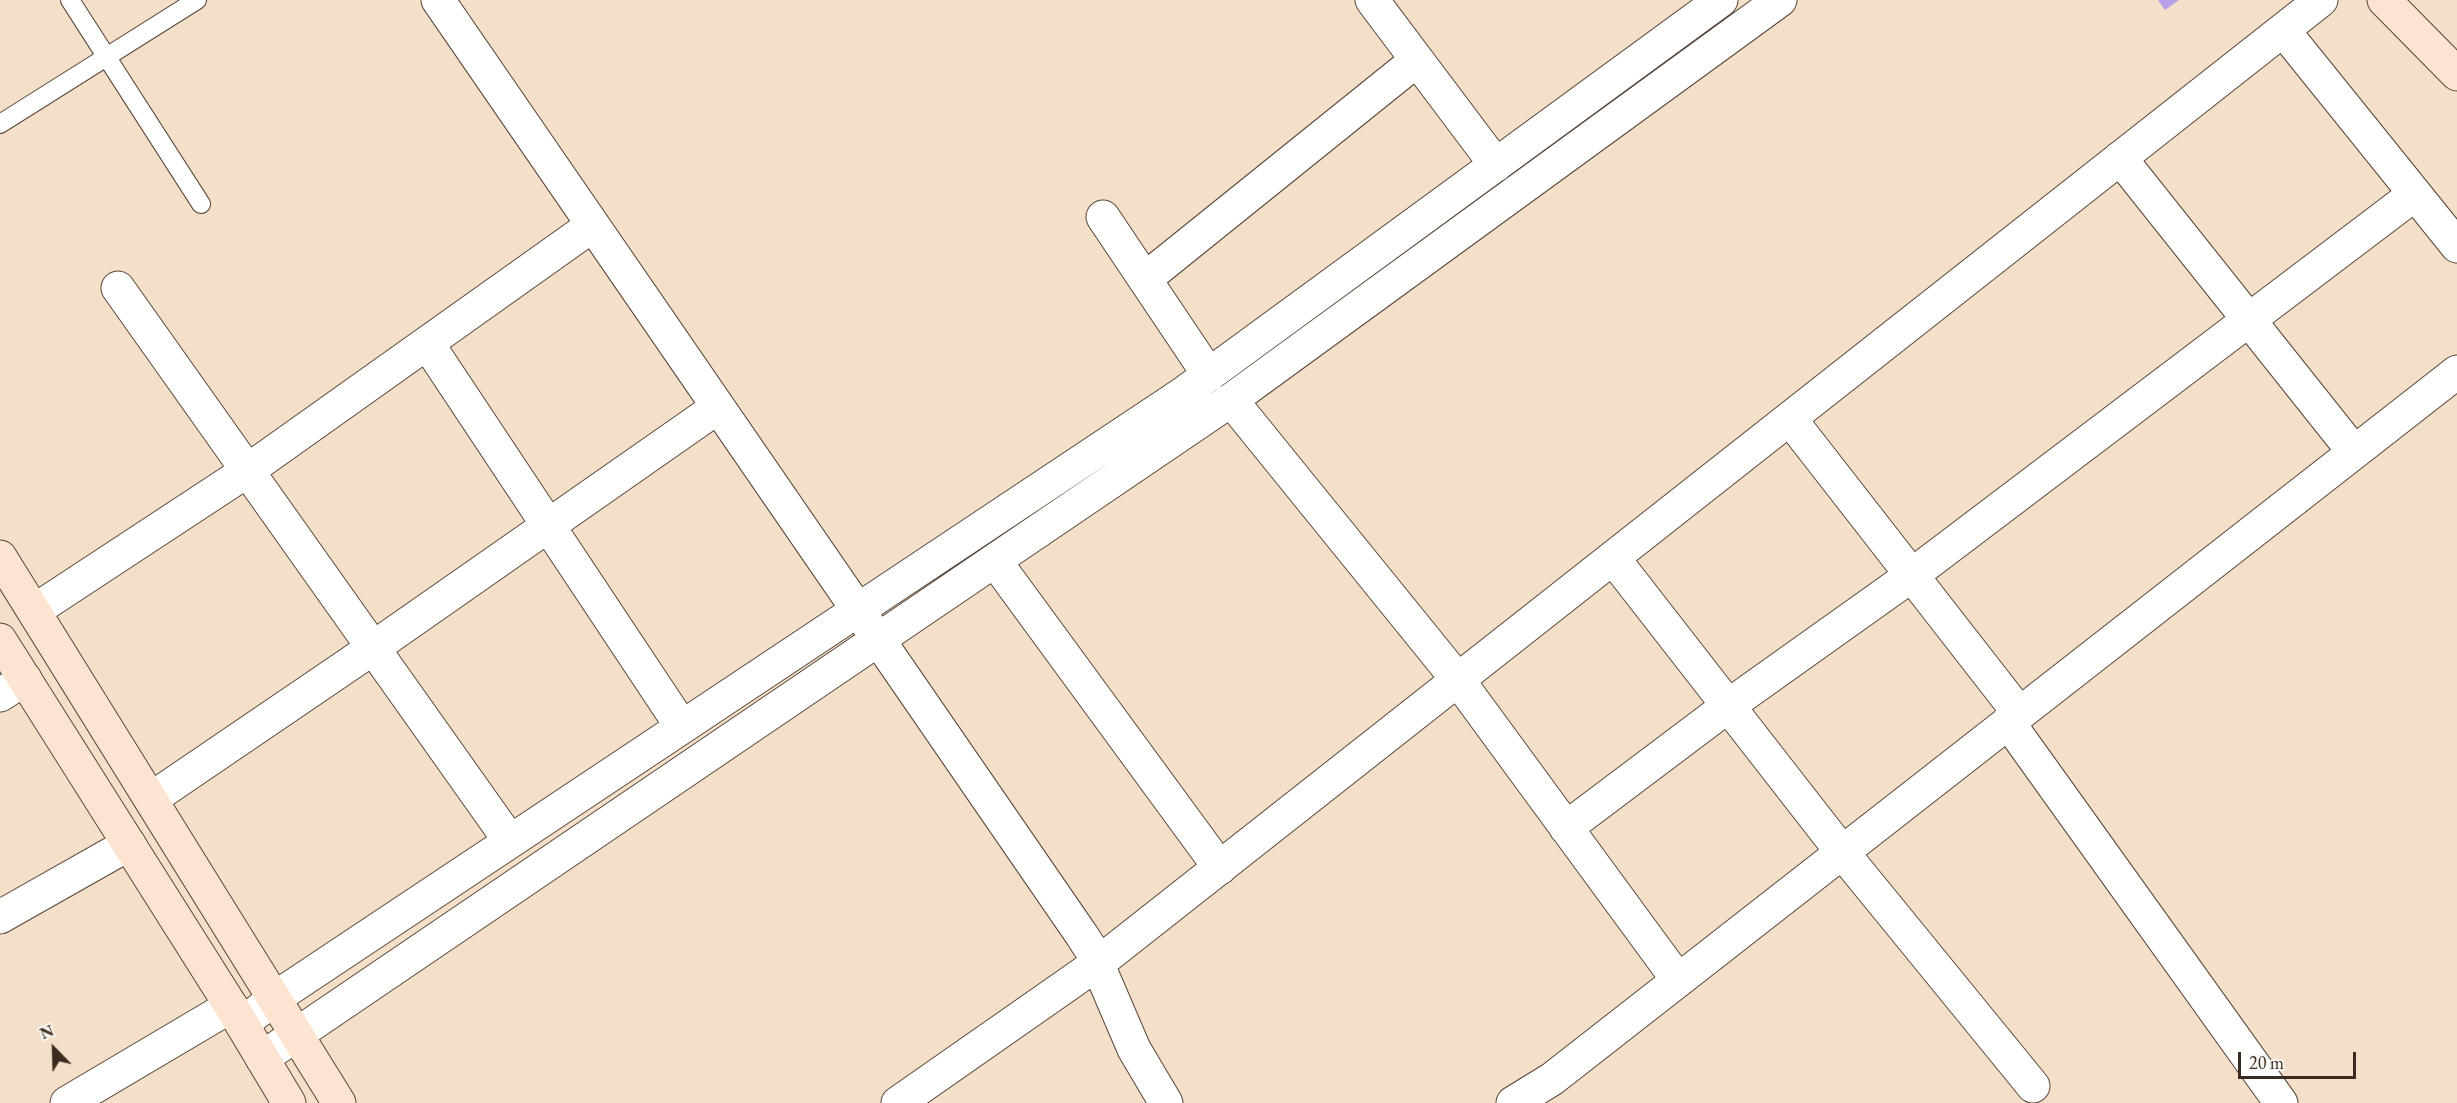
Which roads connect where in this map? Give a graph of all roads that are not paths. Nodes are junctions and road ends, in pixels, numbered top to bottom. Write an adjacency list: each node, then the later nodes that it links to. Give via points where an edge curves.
1 (70, 0): 10 (lane)
2 (196, 0): 10 (lane)
3 (438, 0): 19 (street)
4 (1372, 0): 11 (street)
5 (1721, 0): 15 (street)
6 (1780, 0): 27 (street)
7 (2321, 0): 9 (street)
8 (2384, 0): 12 (street)
9 (2283, 30): 14 (street); 16 (street)
10 (106, 57): 13 (lane); 17 (lane)
11 (1417, 60): 15 (street); 21 (street)
12 (2457, 74)
13 (0, 124)
14 (2121, 158): 23 (street); 29 (street)
15 (1496, 165): 26 (street)
16 (2415, 194): 20 (street); 23 (street)
17 (201, 204)
18 (1103, 217): 21 (street)
19 (593, 225): 24 (street); 28 (street)
20 (2457, 246)
21 (1145, 279): 26 (street)
22 (118, 288): 31 (street)
23 (2248, 319): 30 (street); 36 (street)
24 (427, 343): 31 (street); 32 (street)
25 (2457, 372): 30 (street)
26 (1209, 375): 37 (street)
27 (1231, 400): 35 (street); 42 (street)
28 (718, 407): 32 (street); 37 (street)
29 (1790, 419): 34 (street); 36 (street)
30 (2354, 452): 45 (street)
31 (247, 471): 38 (street); 41 (street)
32 (548, 526): 41 (street); 46 (street)
33 (0, 557): 38 (street)
34 (1613, 558): 42 (street); 44 (street)
35 (995, 561): 40 (street); 52 (street)
36 (1912, 575): 44 (street); 45 (street)
37 (856, 610): 40 (street); 46 (street)
38 (34, 611): 47 (street)
39 (0, 640): 43 (street)
40 (879, 640): 54 (street, via 1081,934); 58 (street)
41 (373, 648): 47 (street); 49 (street)
42 (1458, 680): 48 (street); 52 (street)
43 (13, 687): 50 (street)
44 (1728, 706): 48 (street); 51 (street)
45 (2014, 718): 51 (street); 67 (street)
46 (682, 727): 49 (street)
47 (151, 799): 56 (street)
48 (1566, 828): 55 (street)
49 (510, 841): 56 (street)
50 (129, 844): 53 (street); 57 (street)
51 (1842, 852): 55 (street); 60 (street)
52 (1220, 868): 54 (street)
53 (0, 917)
54 (1097, 964): 64 (street); 65 (street, via 1134,1049)
55 (1678, 980): 66 (street, via 1552,1078)
56 (275, 998): 57 (street); 58 (street)
57 (236, 1015): 59 (street); 61 (street)
58 (298, 1035): 59 (street); 63 (street)
59 (262, 1058): 62 (street)
60 (2033, 1086)
61 (68, 1103)
62 (289, 1103)
63 (339, 1103)
64 (898, 1103)
65 (1166, 1103)
66 (1513, 1103)
67 (2281, 1103)

